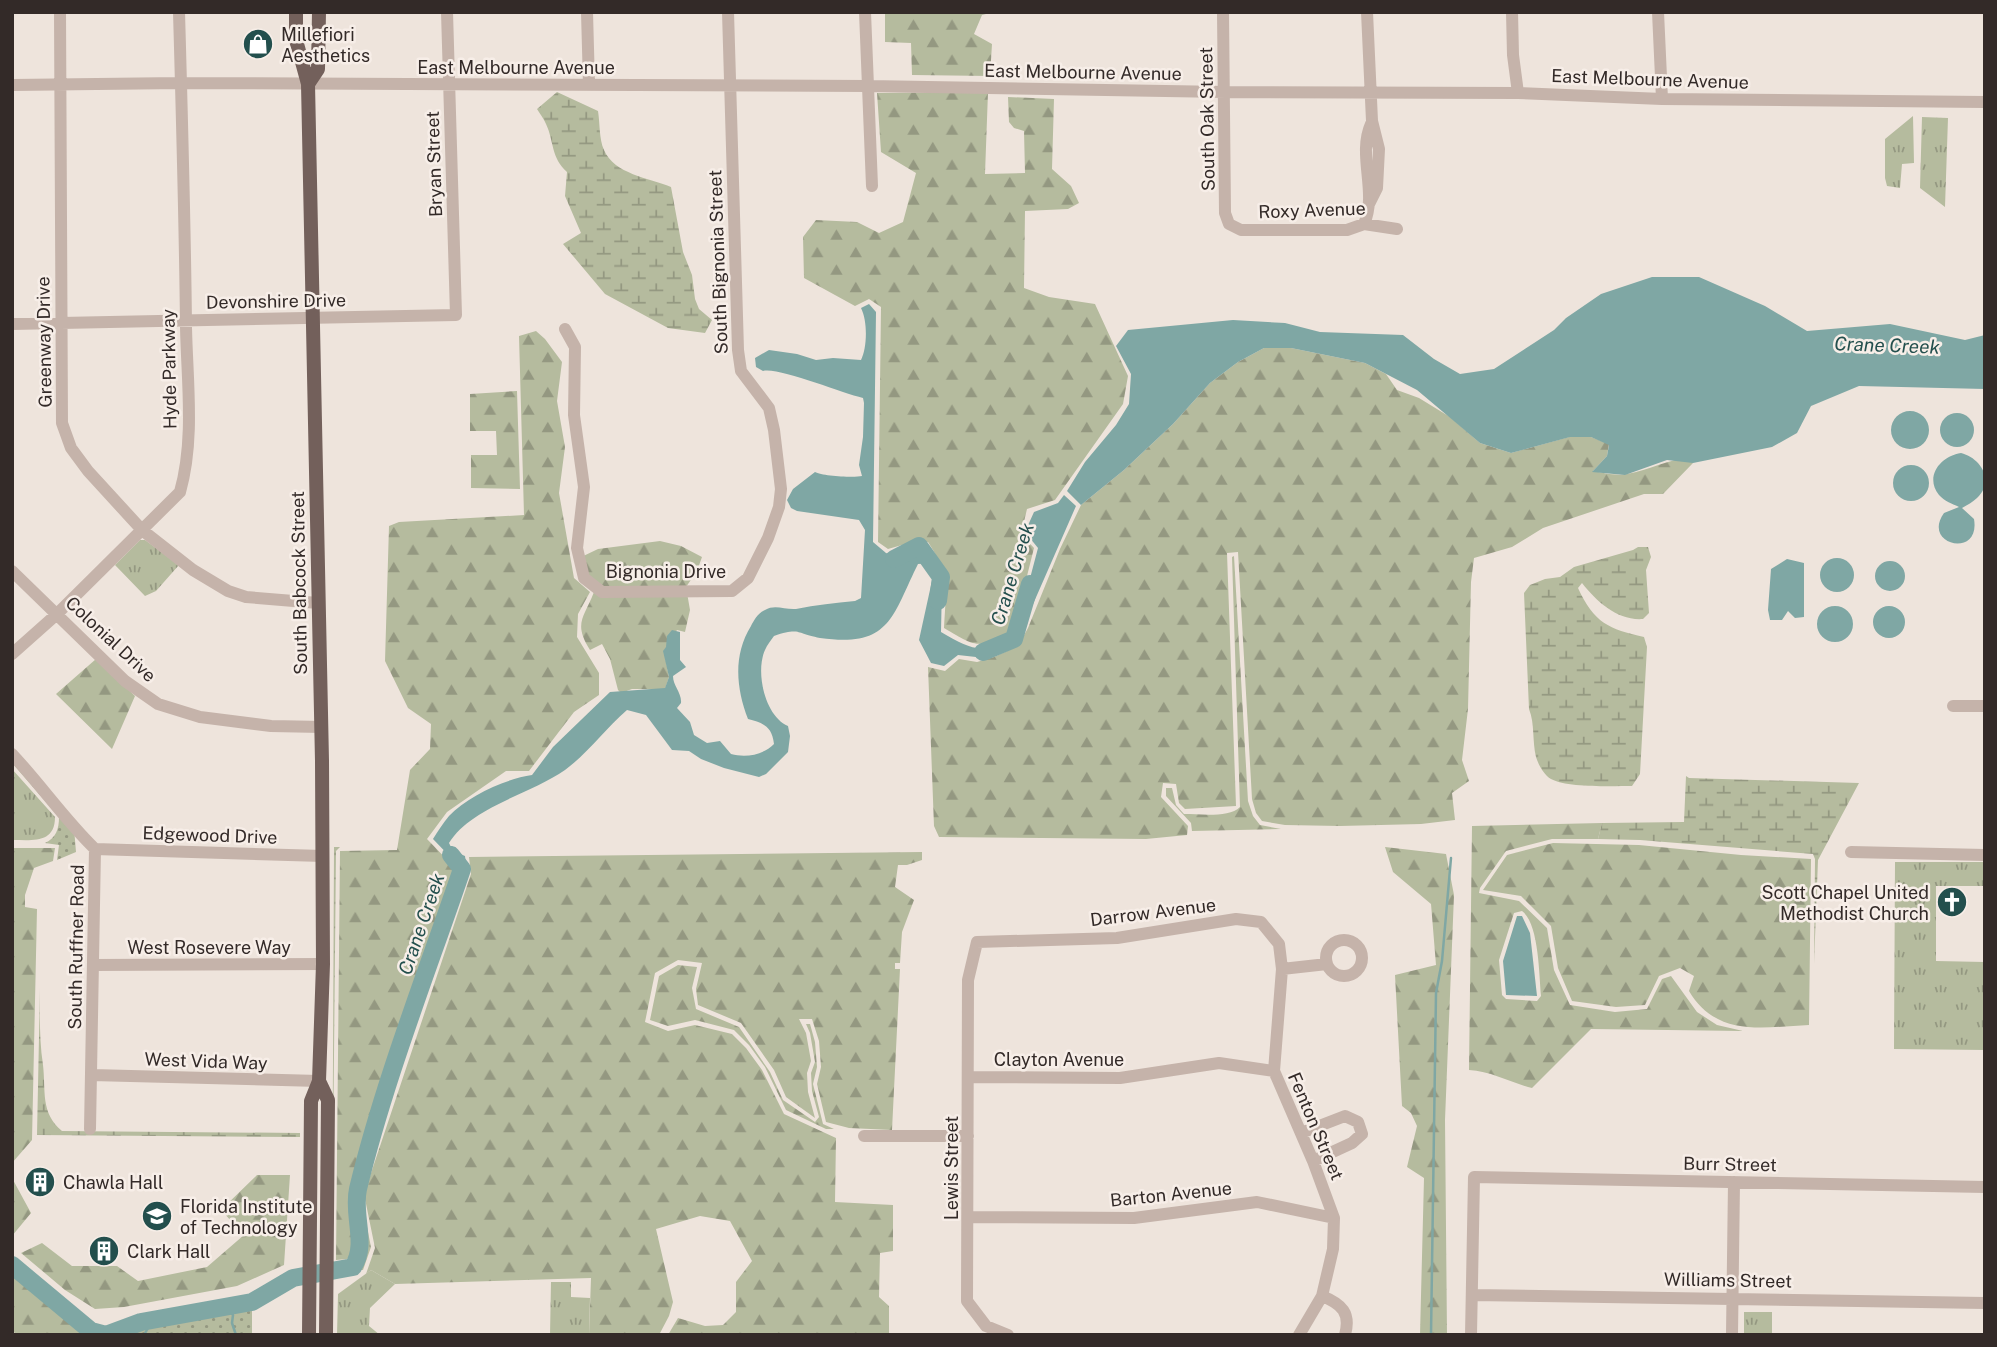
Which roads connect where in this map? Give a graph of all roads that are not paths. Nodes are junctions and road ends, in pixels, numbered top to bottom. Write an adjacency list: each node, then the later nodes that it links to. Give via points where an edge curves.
1 (60, 12): 14 (street, Greenway Drive)
2 (179, 12): 13 (street, Hyde Parkway)
3 (296, 12): 15 (main road, South Babcock Street, via 296,40)
4 (319, 12): 15 (main road, South Babcock Street, via 318,69)
5 (447, 12): 17 (street, Bryan Street)
6 (587, 12): 18 (street)
7 (728, 12): 19 (street, South Bignonia Street)
8 (866, 12): 20 (street)
9 (1223, 12): 21 (street, South Oak Street)
10 (1367, 12): 22 (street)
11 (1512, 12): 23 (street)
12 (1658, 12): 24 (street)
13 (181, 83): 14 (street, East Melbourne Avenue); 15 (street, East Melbourne Avenue); 32 (street, Hyde Parkway)
14 (59, 84): 16 (street, East Melbourne Avenue); 33 (street, Greenway Drive)
15 (308, 84): 17 (street, East Melbourne Avenue); 31 (main road, South Babcock Street)
16 (12, 85)
17 (449, 85): 18 (street, East Melbourne Avenue); 30 (street, Bryan Street)
18 (589, 85): 19 (street, East Melbourne Avenue)
19 (730, 85): 20 (street, East Melbourne Avenue); 38 (street, South Bignonia Street, via 738,351 741,371 769,408 781,489 768,538)
20 (868, 86): 21 (street, East Melbourne Avenue); 26 (street)
21 (1225, 92): 22 (street, East Melbourne Avenue); 27 (street, South Oak Street, via 1225,213)
22 (1373, 92): 23 (street, East Melbourne Avenue); 28 (street, via 1367,155 1369,213)
23 (1518, 93): 24 (street, East Melbourne Avenue)
24 (1662, 99): 25 (street, East Melbourne Avenue)
25 (1985, 102)
26 (872, 186)
27 (1229, 224): 28 (street, Roxy Avenue, via 1241,230 1348,230)
28 (1364, 224): 29 (street, Roxy Avenue)
29 (1397, 229)
30 (456, 315): 31 (street, Devonshire Drive)
31 (313, 318): 32 (street, Devonshire Drive); 39 (main road, South Babcock Street)
32 (186, 320): 33 (street, Devonshire Drive); 36 (street, Hyde Parkway, via 186,470 180,492)
33 (61, 323): 34 (street, Devonshire Drive); 36 (street, Greenway Drive, via 62,423 71,448)
34 (12, 324)
35 (565, 329): 38 (street, Bignonia Drive, via 575,347 574,415 584,487 577,548 584,578 602,592 732,591)
36 (142, 530): 39 (street, Greenway Drive, via 228,591 264,600); 40 (street, Hyde Parkway)
37 (12, 571): 40 (street, Colonial Drive)
38 (748, 578)
39 (318, 603): 44 (main road, South Babcock Street)
40 (57, 614): 41 (street, Hyde Parkway); 44 (street, Colonial Drive, via 125,681 158,704 200,717)
41 (12, 654)
42 (1953, 706): 43 (street)
43 (1985, 706)
44 (322, 727): 49 (main road, South Babcock Street)
45 (12, 754): 46 (street, South Ruffner Road)
46 (95, 849): 49 (street, Edgewood Drive); 53 (street, South Ruffner Road)
47 (1851, 852): 48 (street)
48 (1985, 855)
49 (323, 856): 51 (main road, South Babcock Street)
50 (1279, 944): 54 (street, Fenton Street); 55 (street, Darrow Avenue, via 1261,922 1237,919 1117,938 974,939)
51 (323, 964): 53 (street, West Rosevere Way); 59 (main road, South Babcock Street)
52 (1327, 964): 54 (street)
53 (94, 965): 57 (street, South Ruffner Road)
54 (1282, 970): 56 (street, Fenton Street)
55 (968, 980): 58 (street, Lewis Street)
56 (1274, 1071): 58 (street, Clayton Avenue, via 1219,1063 1120,1078); 61 (street, Fenton Street)
57 (92, 1075): 59 (street, West Vida Way); 60 (street, South Ruffner Road)
58 (968, 1077): 63 (street, Lewis Street)
59 (320, 1081): 74 (main road, South Babcock Street, via 311,1101); 75 (main road, South Babcock Street, via 328,1100)
60 (90, 1129)
61 (1301, 1133): 64 (street, Fenton Street); 64 (street, via 1345,1116 1358,1122 1362,1133 1352,1143)
62 (864, 1136): 63 (street)
63 (968, 1136): 67 (street, Lewis Street)
64 (1313, 1161): 68 (street, Fenton Street)
65 (1734, 1182): 66 (street, Burr Street); 69 (street, Burr Street, via 1474,1177); 71 (street)
66 (1985, 1187)
67 (968, 1217): 68 (street, Barton Avenue, via 1134,1218 1257,1202); 73 (street, Lewis Street, via 967,1301)
68 (1334, 1218): 70 (street, Fenton Street, via 1333,1249)
69 (1472, 1295): 71 (street, Williams Street); 79 (street)
70 (1322, 1296): 77 (street, Fenton Street); 78 (street, via 1343,1310 1348,1322)
71 (1733, 1297): 72 (street, Williams Street); 80 (street)
72 (1985, 1303)
73 (984, 1330): 76 (street, Lewis Street)
74 (309, 1335)
75 (326, 1335)
76 (1008, 1335)
77 (1299, 1335)
78 (1345, 1335)
79 (1471, 1335)
80 (1732, 1335)

